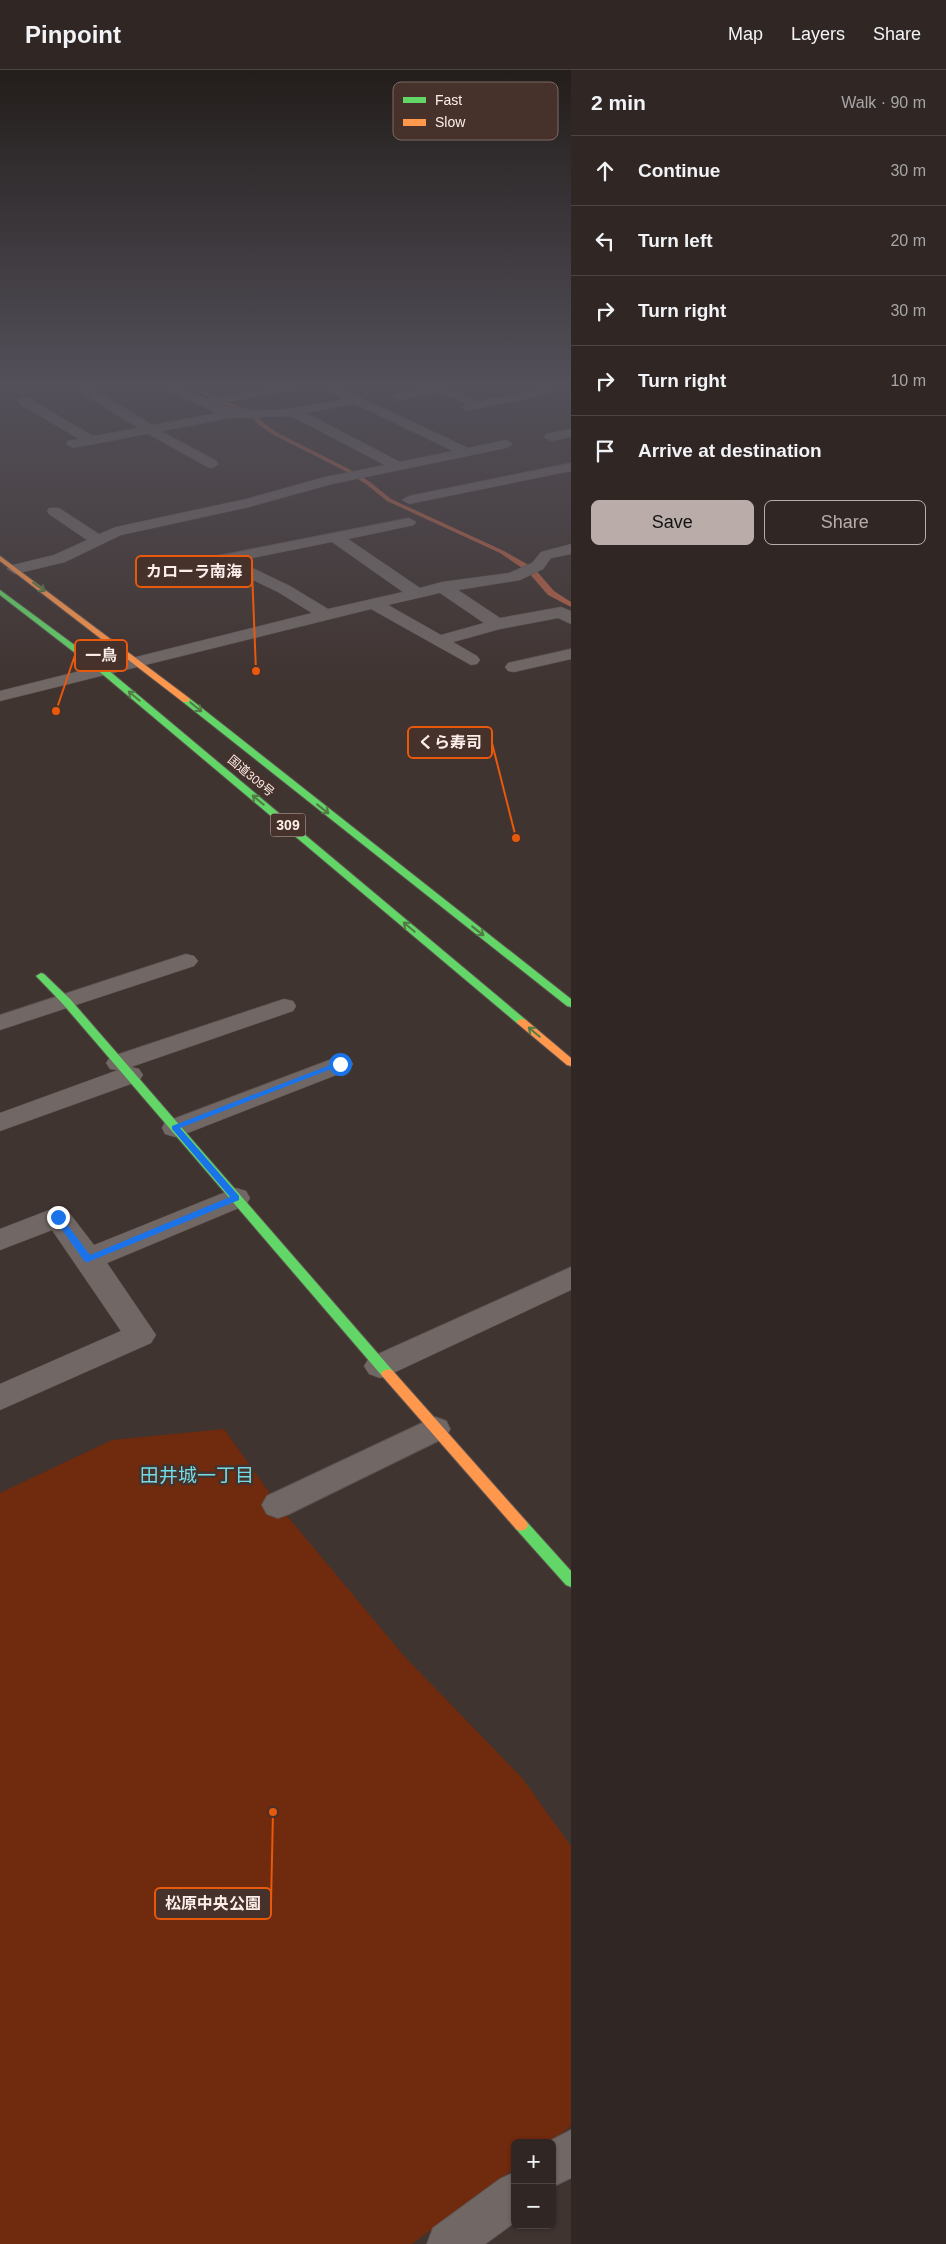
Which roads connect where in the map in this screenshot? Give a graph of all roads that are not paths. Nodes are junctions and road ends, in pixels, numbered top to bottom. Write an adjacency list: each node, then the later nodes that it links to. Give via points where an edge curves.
1 (326, 482): 9 (street, via 116,532)
2 (384, 482): 4 (street)
3 (497, 482): 4 (street)
4 (409, 500): 5 (street)
5 (429, 510)
6 (54, 511): 9 (street)
7 (409, 522): 8 (street)
8 (335, 537): 12 (street); 17 (street)
9 (98, 540): 14 (street, via 59,558)
10 (571, 549): 15 (street, via 546,555 538,566 520,574)
11 (0, 558): 14 (main road, 国道309号 / 309)
12 (222, 559): 13 (street); 19 (street, via 284,589)
13 (202, 563)
14 (15, 569): 25 (main road, 国道309号 / 309, one-way to 25)
15 (442, 588): 17 (street); 21 (street)
16 (0, 592): 27 (main road, 国道309号 / 309)
17 (416, 593): 18 (street)
18 (372, 603): 19 (street); 22 (street)
19 (326, 615): 25 (street)
20 (571, 619): 21 (street, via 561,612)
21 (497, 624): 22 (street)
22 (439, 641): 24 (street)
23 (571, 654): 26 (street)
24 (471, 660)
25 (140, 663): 27 (street); 32 (main road, 国道309号 / 309, one-way to 32)
26 (514, 667)
27 (104, 671): 28 (street); 35 (main road, 国道309号 / 309, one-way to 27)
28 (0, 696)
29 (186, 961): 31 (street)
30 (41, 976): 31 (main road)
31 (66, 1002): 34 (street); 37 (main road)
32 (571, 1004)
33 (284, 1006): 37 (street)
34 (0, 1023)
35 (571, 1063)
36 (340, 1064): 39 (street)
37 (124, 1069): 38 (street); 39 (main road)
38 (0, 1122)
39 (175, 1128): 40 (main road)
40 (236, 1198): 42 (street); 44 (main road)
41 (0, 1240): 42 (street, via 58,1217)
42 (88, 1259): 45 (street, via 140,1335)
43 (571, 1278): 44 (street)
44 (380, 1366): 46 (main road)
45 (0, 1398)
46 (435, 1429): 47 (lane); 48 (main road)
47 (278, 1505)
48 (571, 1581)
49 (571, 2151): 50 (lane)
50 (556, 2162)
51 (511, 2197): 52 (lane)
52 (448, 2244)

